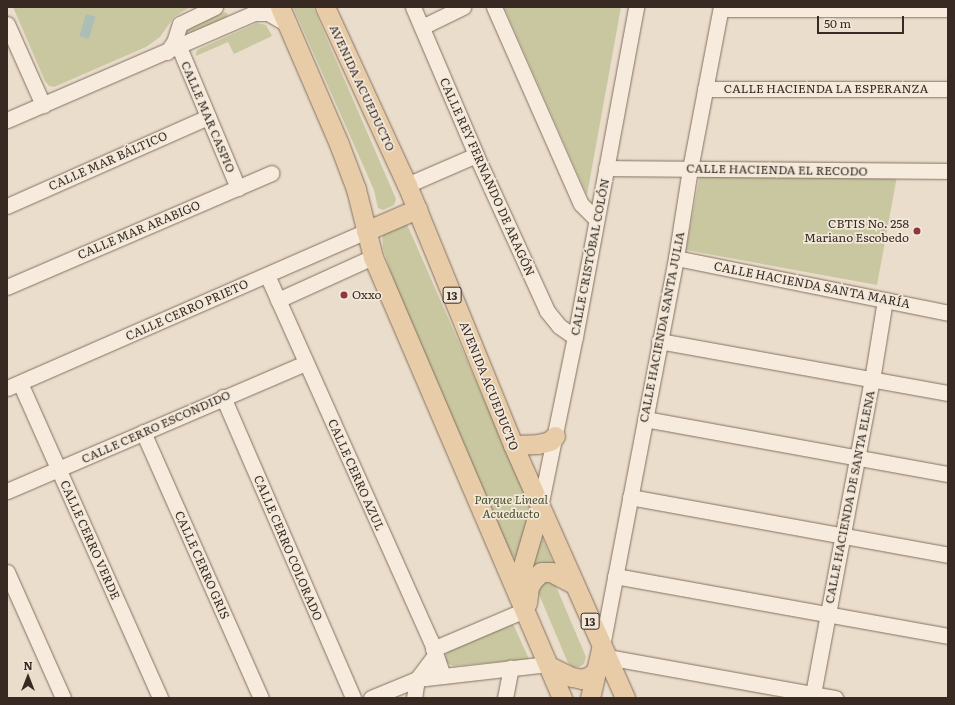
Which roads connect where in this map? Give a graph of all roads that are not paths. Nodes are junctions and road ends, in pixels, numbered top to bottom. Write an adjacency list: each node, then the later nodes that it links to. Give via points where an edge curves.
1 (215, 7): 13 (street, via 180,24)
2 (325, 7): 24 (main road, AVENIDA ACUEDUCTO / 13)
3 (413, 7): 12 (street, CALLE REY FERNANDO DE ARAGÓN)
4 (463, 7): 12 (street)
5 (494, 7): 28 (street, via 581,204)
6 (636, 7): 20 (street, CALLE CRISTÓBAL COLÓN)
7 (721, 8): 8 (street); 14 (street, CALLE HACIENDA SANTA JULIA)
8 (948, 9)
9 (237, 13): 10 (street, via 263,12); 13 (street)
10 (283, 15): 29 (main road, via 339,144 356,189)
11 (7, 24): 16 (street)
12 (422, 27): 19 (street, CALLE REY FERNANDO DE ARAGÓN)
13 (173, 49): 16 (street); 17 (street, CALLE MAR CASPIO)
14 (705, 89): 15 (street, CALLE HACIENDA LA ESPERANZA); 21 (street, CALLE HACIENDA SANTA JULIA)
15 (948, 89)
16 (43, 105): 18 (street)
17 (208, 117): 25 (street, CALLE MAR CASPIO); 26 (street, CALLE MAR BÁLTICO)
18 (7, 120)
19 (476, 155): 24 (street); 37 (street, CALLE REY FERNANDO DE ARAGÓN, via 547,311 559,326)
20 (606, 168): 21 (street, CALLE HACIENDA EL RECODO); 28 (street, CALLE CRISTÓBAL COLÓN)
21 (690, 169): 22 (street, CALLE HACIENDA EL RECODO); 31 (street, CALLE HACIENDA SANTA JULIA)
22 (948, 171)
23 (272, 173): 25 (street, CALLE MAR ARABIGO)
24 (407, 185): 27 (main road, AVENIDA ACUEDUCTO / 13)
25 (238, 188): 33 (street, CALLE MAR ARABIGO)
26 (7, 206)
27 (416, 209): 29 (main road); 47 (main road, AVENIDA ACUEDUCTO / 13)
28 (596, 219): 37 (street, CALLE CRISTÓBAL COLÓN)
29 (366, 231): 30 (main road); 32 (street, CALLE CERRO PRIETO)
30 (373, 257): 34 (street); 59 (main road)
31 (676, 258): 35 (street, CALLE HACIENDA SANTA MARÍA); 38 (street, CALLE HACIENDA SANTA JULIA)
32 (267, 275): 34 (street, CALLE CERRO AZUL); 41 (street, CALLE CERRO PRIETO)
33 (7, 287)
34 (278, 300): 39 (street, CALLE CERRO AZUL)
35 (885, 300): 36 (street, CALLE HACIENDA SANTA MARÍA); 40 (street, CALLE HACIENDA DE SANTA ELENA)
36 (948, 313)
37 (575, 337): 46 (street, CALLE CRISTÓBAL COLÓN)
38 (659, 340): 40 (street); 44 (street, CALLE HACIENDA SANTA JULIA)
39 (306, 363): 43 (street, CALLE CERRO ESCONDIDO); 63 (street, CALLE CERRO AZUL)
40 (872, 380): 42 (street); 48 (street, CALLE HACIENDA DE SANTA ELENA)
41 (13, 385): 49 (street, CALLE CERRO VERDE)
42 (948, 393)
43 (224, 397): 45 (street, CALLE CERRO ESCONDIDO); 73 (street, CALLE CERRO COLORADO)
44 (645, 419): 48 (street); 52 (street, CALLE HACIENDA SANTA JULIA)
45 (143, 432): 49 (street, CALLE CERRO ESCONDIDO); 72 (street, CALLE CERRO GRIS)
46 (555, 436): 47 (main road, via 550,441 538,444); 53 (street, CALLE CRISTÓBAL COLÓN)
47 (513, 445): 53 (main road, AVENIDA ACUEDUCTO / 13)
48 (857, 458): 50 (street); 54 (street, CALLE HACIENDA DE SANTA ELENA)
49 (59, 470): 51 (street, CALLE CERRO ESCONDIDO); 71 (street, CALLE CERRO VERDE)
50 (948, 474)
51 (7, 491)
52 (630, 497): 54 (street); 57 (street, CALLE HACIENDA SANTA JULIA)
53 (540, 507): 58 (main road, AVENIDA ACUEDUCTO / 13); 59 (main road)
54 (843, 537): 55 (street); 61 (street, CALLE HACIENDA DE SANTA ELENA)
55 (948, 555)
56 (7, 572): 70 (street)
57 (615, 576): 61 (street); 64 (street, CALLE HACIENDA SANTA JULIA)
58 (574, 584): 60 (main road, via 551,572 541,572 532,580 529,587); 64 (main road, AVENIDA ACUEDUCTO / 13)
59 (516, 588): 60 (main road)
60 (525, 610): 63 (street); 65 (main road)
61 (828, 615): 62 (street); 69 (street, CALLE HACIENDA DE SANTA ELENA)
62 (948, 636)
63 (434, 652): 67 (street, CALLE CERRO AZUL); 68 (street)
64 (601, 658): 65 (main road, via 590,676 582,679 572,677); 69 (street); 78 (main road); 79 (main road, AVENIDA ACUEDUCTO / 13)
65 (549, 665): 66 (street); 77 (main road)
66 (511, 668): 67 (street); 76 (street)
67 (443, 676): 68 (street)
68 (417, 679): 74 (street); 75 (street)
69 (813, 694): 80 (street)
70 (63, 698)
71 (160, 698)
72 (261, 698)
73 (354, 698)
74 (371, 698)
75 (414, 698)
76 (506, 698)
77 (562, 698)
78 (590, 698)
79 (625, 698)
80 (835, 698)

